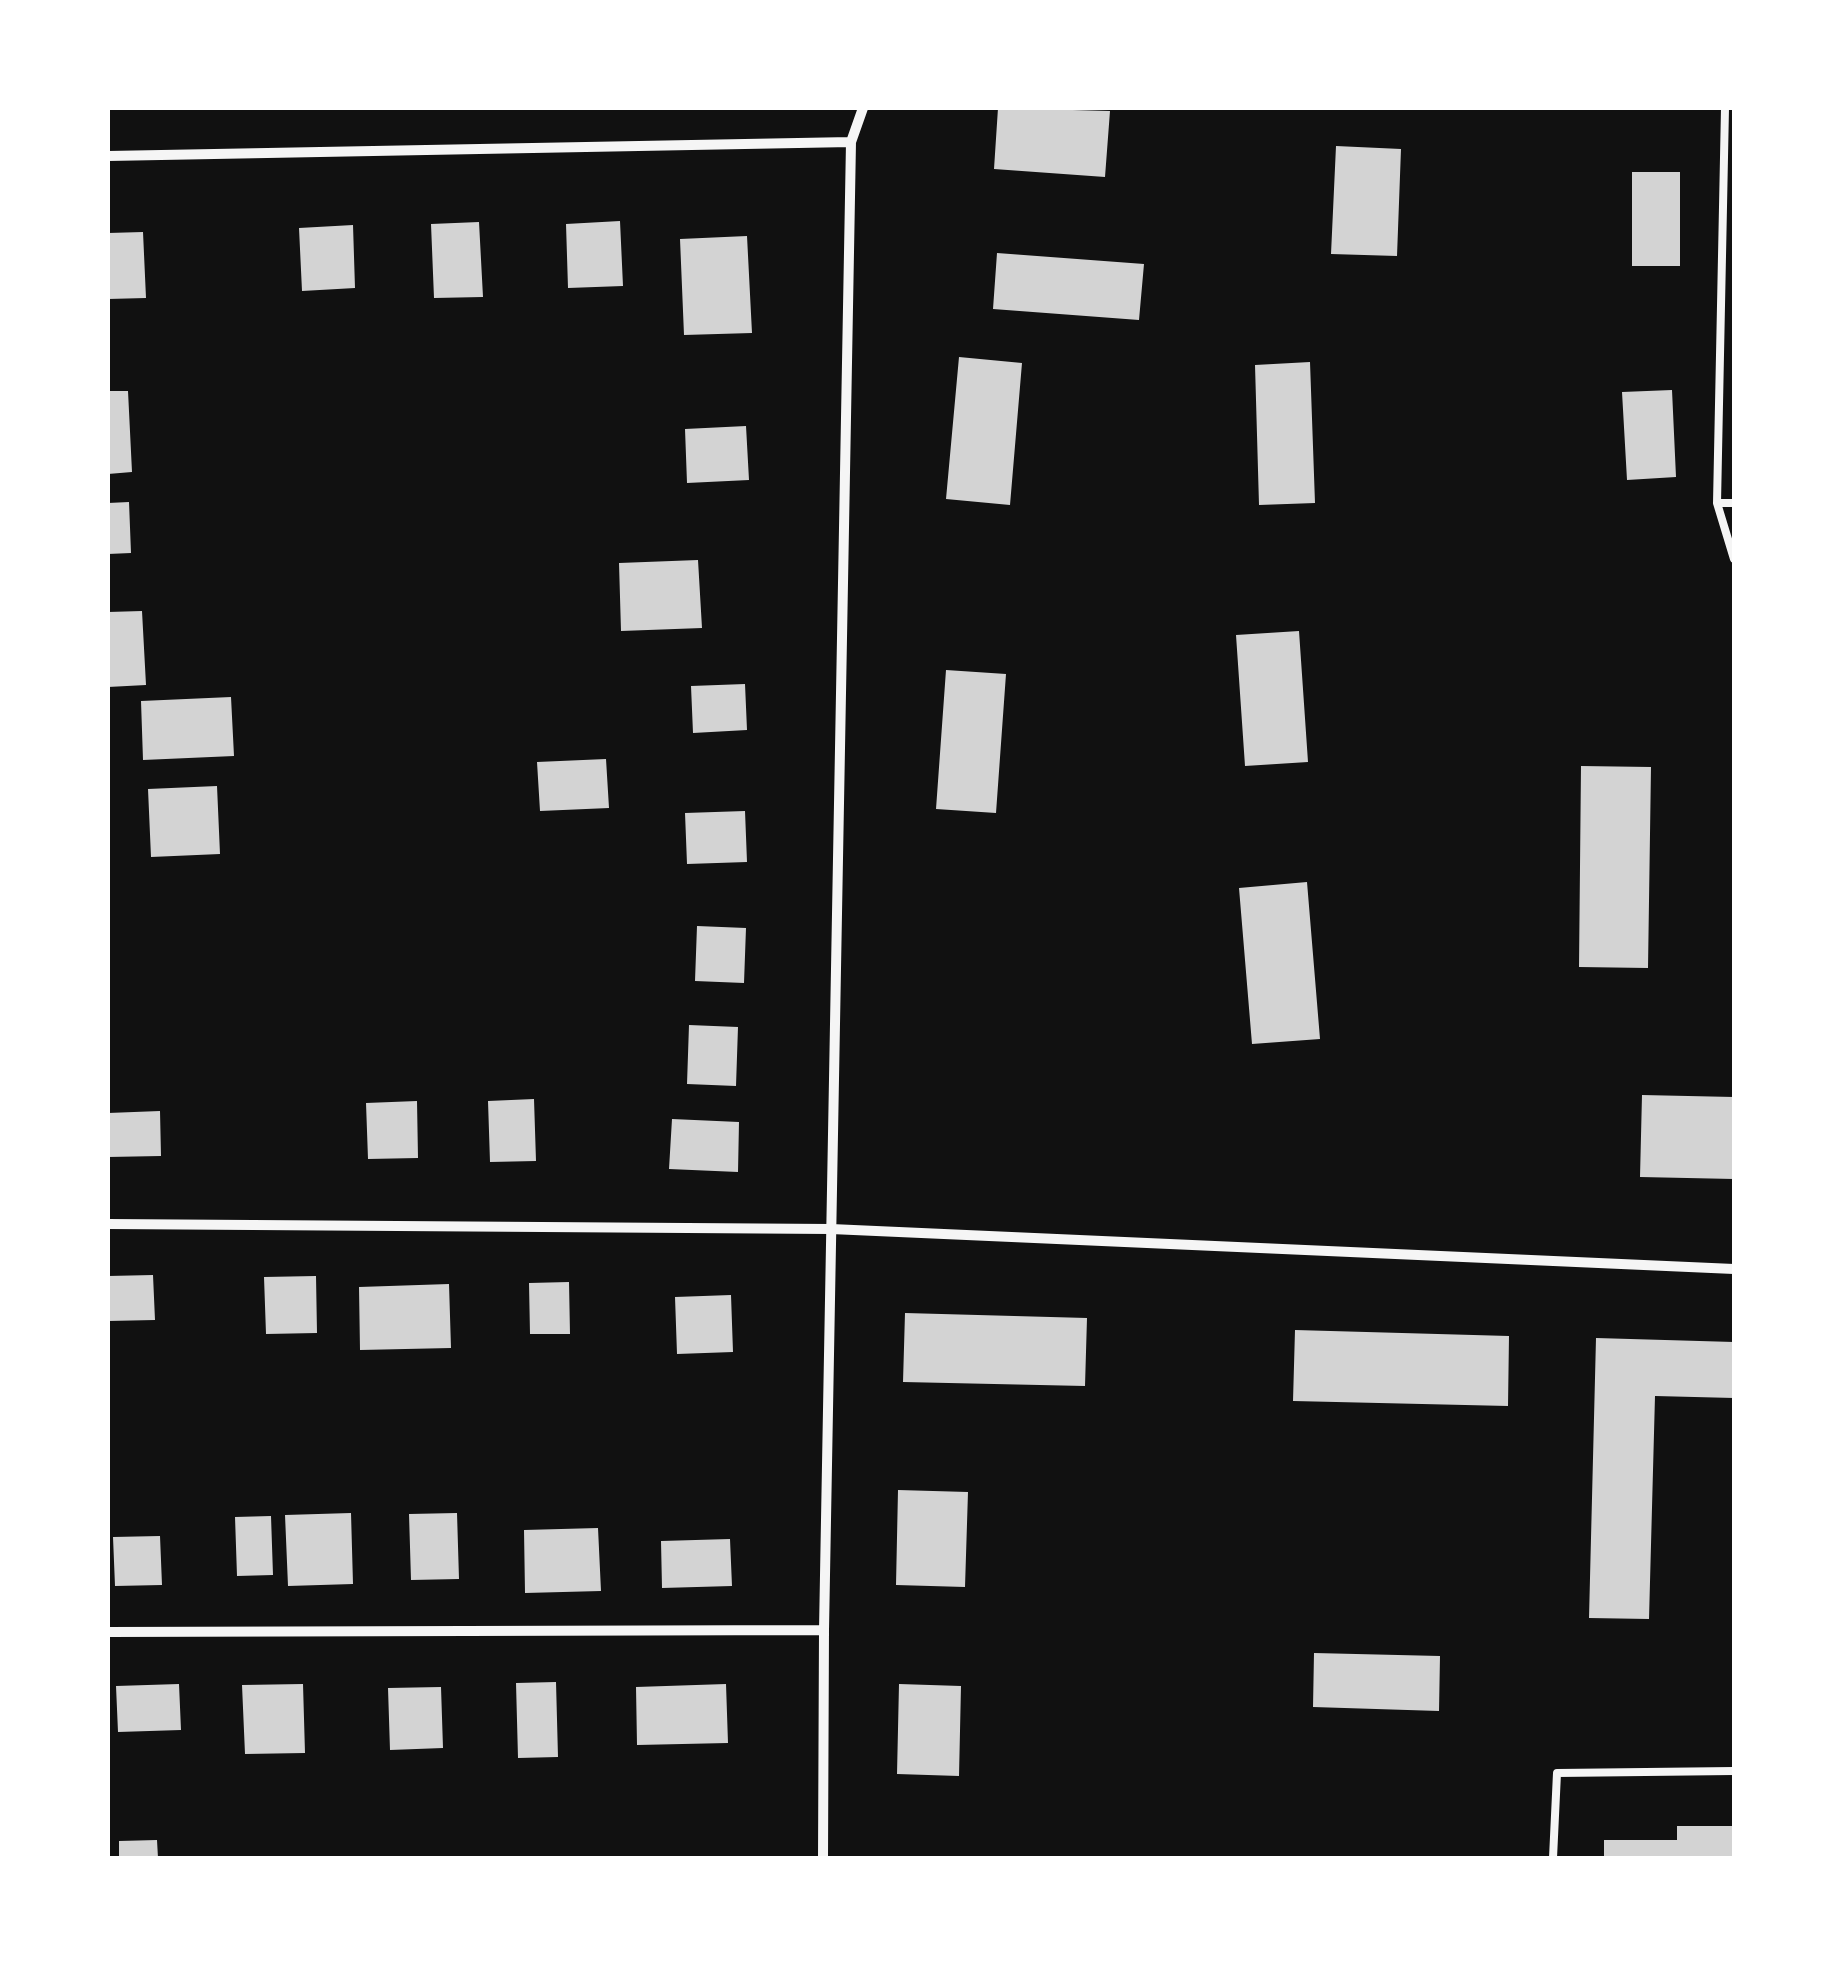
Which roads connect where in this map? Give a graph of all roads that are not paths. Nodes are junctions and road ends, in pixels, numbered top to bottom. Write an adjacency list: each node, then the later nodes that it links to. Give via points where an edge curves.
1 (863, 108): 3 (street)
2 (1725, 108): 5 (lane)
3 (852, 142): 4 (street); 9 (street)
4 (108, 156)
5 (1717, 503): 6 (lane); 7 (lane)
6 (1734, 503)
7 (1734, 559)
8 (108, 1224): 9 (street)
9 (831, 1229): 10 (street); 11 (street)
10 (1734, 1270)
11 (824, 1630): 12 (street); 14 (street)
12 (108, 1632)
13 (1734, 1771): 15 (lane, via 1557,1773)
14 (823, 1858)
15 (1553, 1858)

